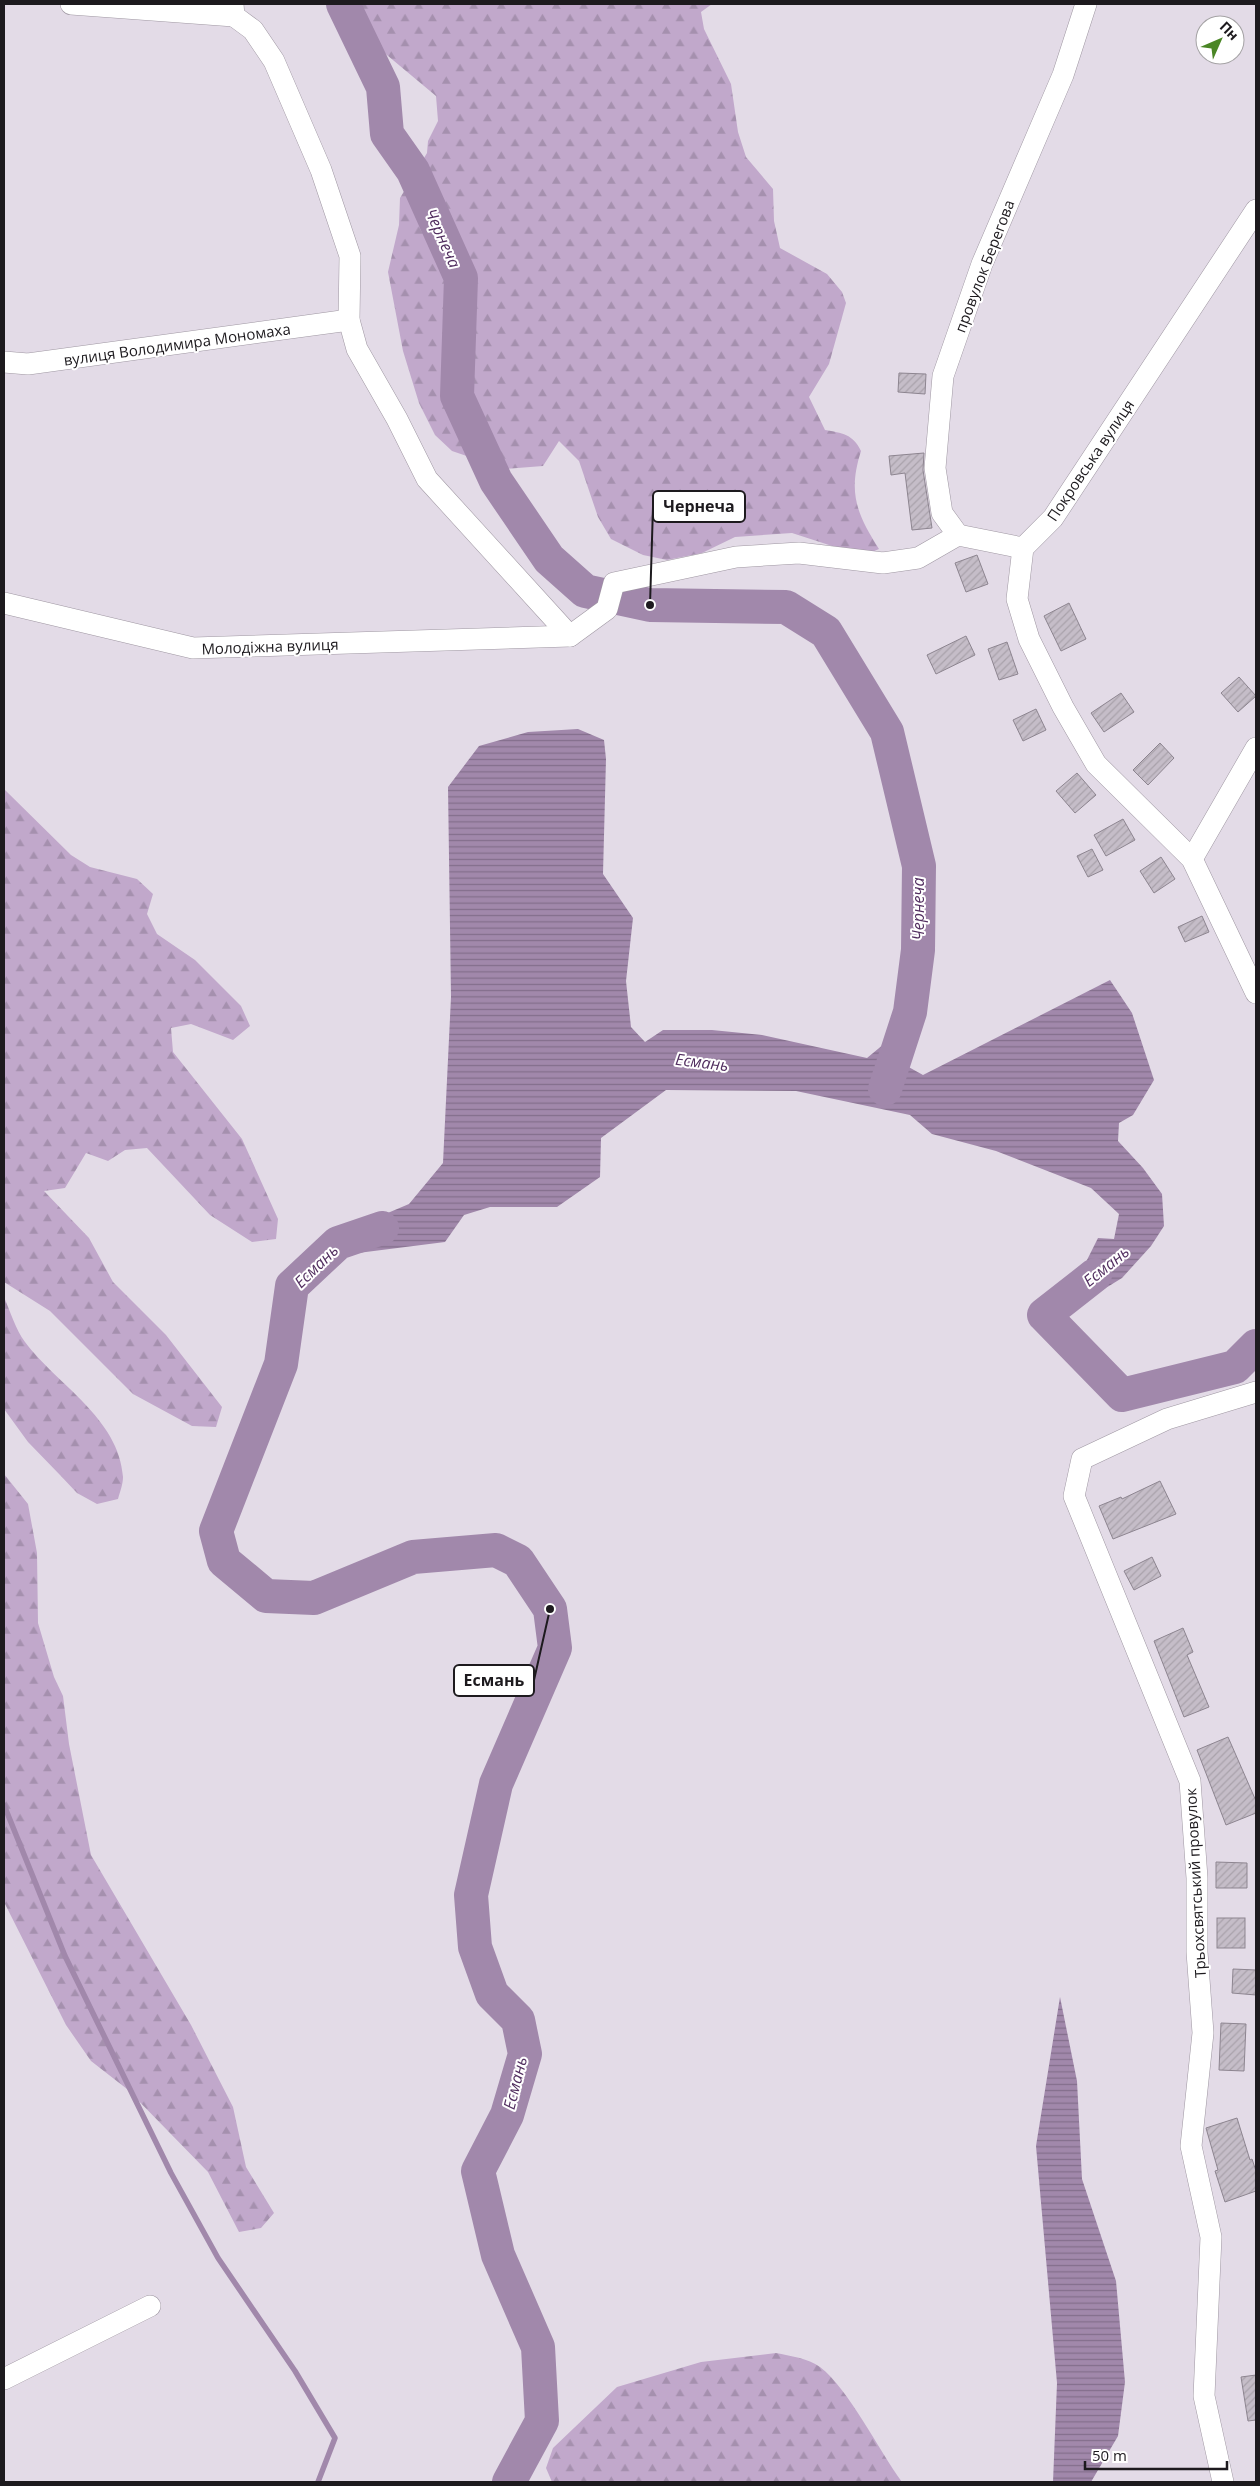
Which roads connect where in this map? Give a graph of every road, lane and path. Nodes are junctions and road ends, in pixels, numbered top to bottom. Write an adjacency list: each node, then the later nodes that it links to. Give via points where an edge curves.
1 (71, 4): 3 (street)
2 (1086, 4): 7 (street, провулок Берегова, via 1063,75 982,264 943,376 935,468 942,512)
3 (234, 10): 5 (street, via 253,30 274,61 322,170 350,256)
4 (1256, 210): 8 (street, Покровська вулиця, via 1053,518)
5 (349, 320): 6 (street, вулиця Володимира Мономаха, via 28,364); 10 (street, via 357,349 427,479)
6 (4, 362)
7 (958, 535): 8 (street); 10 (street, via 918,558 884,563 799,553 736,557 614,583 607,609)
8 (1023, 548): 12 (street, via 1018,599 1029,639 1063,707 1096,764)
9 (4, 603): 10 (street, Молодіжна вулиця, via 192,648)
10 (570, 636)
11 (1256, 748): 12 (street)
12 (1192, 859): 13 (street)
13 (1256, 993)
14 (1256, 1392): 17 (street, Трьохсвятський провулок, via 1167,1419 1082,1459 1074,1496 1190,1781 1203,2033 1191,2146 1211,2237 1204,2396)
15 (150, 2306): 16 (street)
16 (4, 2379)
17 (1223, 2482)

